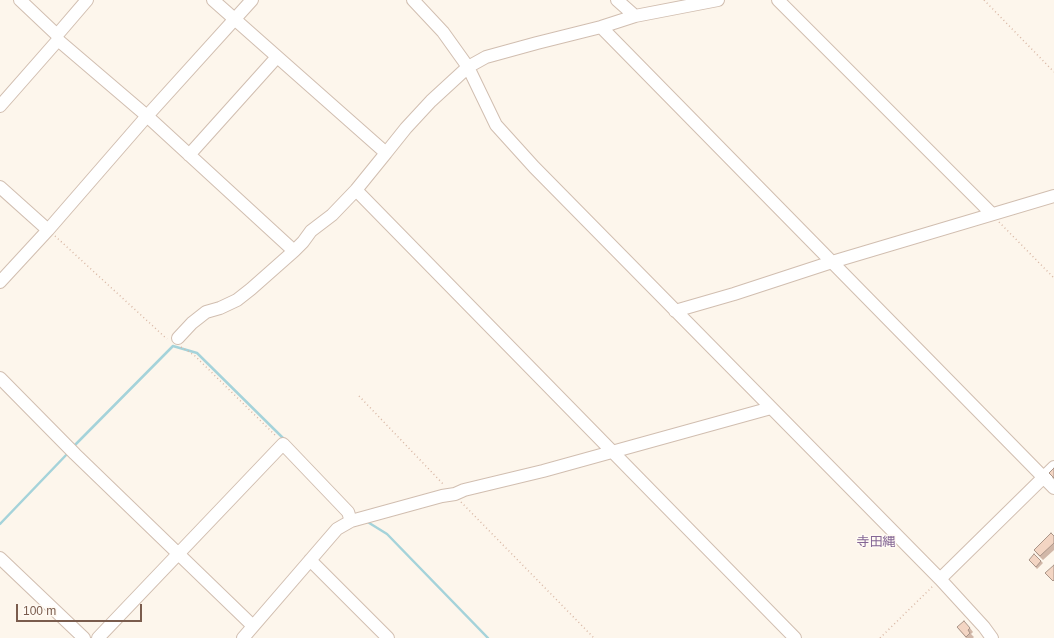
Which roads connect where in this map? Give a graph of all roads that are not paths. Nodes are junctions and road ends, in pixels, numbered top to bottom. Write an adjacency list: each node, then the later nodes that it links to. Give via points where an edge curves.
1 (20, 0): 12 (street)
2 (87, 0): 12 (street)
3 (213, 0): 10 (street)
4 (252, 0): 10 (street)
5 (413, 0): 14 (street, via 443,32)
6 (617, 0): 9 (street)
7 (718, 0): 9 (street)
8 (778, 0): 22 (street)
9 (635, 16): 11 (street)
10 (235, 19): 13 (street); 16 (street)
11 (601, 27): 14 (street, via 486,57); 25 (street)
12 (57, 37): 15 (street); 16 (street)
13 (277, 58): 17 (street); 18 (street)
14 (468, 67): 17 (street, via 431,101); 27 (street, via 496,125)
15 (0, 106)
16 (147, 116): 18 (street); 23 (street)
17 (386, 153): 20 (street)
18 (189, 155): 24 (street)
19 (0, 187): 23 (street)
20 (356, 190): 24 (street, via 332,215 311,231); 31 (street)
21 (1054, 196): 22 (street)
22 (992, 214): 25 (street)
23 (48, 230): 26 (street)
24 (294, 251): 28 (street, via 247,292 220,308 206,312)
25 (832, 262): 27 (street); 33 (street)
26 (0, 282)
27 (675, 311): 30 (street)
28 (174, 341)
29 (0, 378): 36 (street)
30 (771, 408): 31 (street); 39 (street)
31 (612, 452): 35 (street); 45 (street)
32 (1054, 467): 33 (street)
33 (1044, 478): 34 (street); 39 (street)
34 (1054, 488)
35 (351, 521): 36 (street, via 348,512 283,444); 38 (street, via 337,529)
36 (178, 553): 40 (street); 42 (street)
37 (0, 558): 41 (street)
38 (310, 560): 40 (street); 44 (street)
39 (940, 579): 46 (street)
40 (253, 626): 43 (street)
41 (84, 638)
42 (98, 638)
43 (243, 638)
44 (388, 638)
45 (794, 638)
46 (992, 638)

